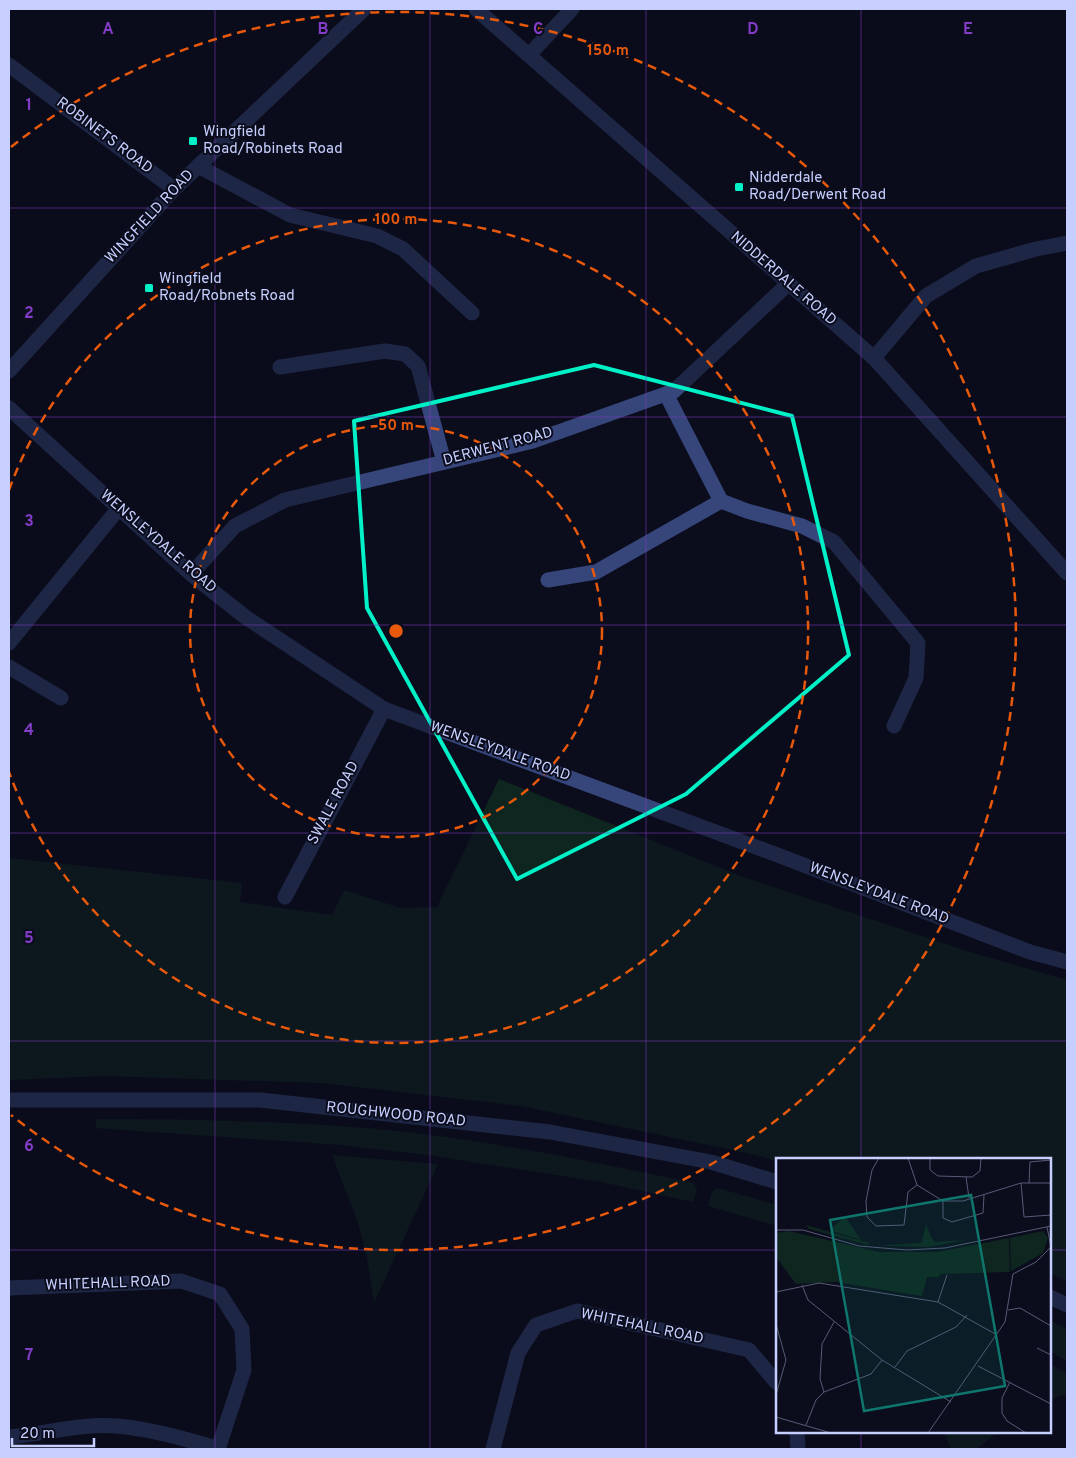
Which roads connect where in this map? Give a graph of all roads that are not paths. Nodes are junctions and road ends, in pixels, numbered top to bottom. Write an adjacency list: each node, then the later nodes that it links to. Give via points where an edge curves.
1 (364, 9): 6 (street, WINGFIELD ROAD)
2 (476, 9): 4 (street, NIDDERDALE ROAD)
3 (572, 9): 4 (street)
4 (529, 56): 9 (street, NIDDERDALE ROAD)
5 (9, 65): 7 (street, ROBINETS ROAD)
6 (198, 166): 7 (street, WINGFIELD ROAD); 10 (street, via 290,215 377,236 403,249)
7 (174, 189): 13 (street, WINGFIELD ROAD)
8 (1067, 243): 11 (street, via 976,266 934,291 926,296)
9 (788, 284): 11 (street, NIDDERDALE ROAD); 14 (street, DERWENT ROAD, via 674,391)
10 (472, 313)
11 (874, 358): 19 (street, NIDDERDALE ROAD)
12 (280, 367): 16 (street, via 385,351 405,354 418,366)
13 (9, 371)
14 (666, 394): 16 (street, DERWENT ROAD, via 532,441); 17 (street)
15 (9, 408): 18 (street, WENSLEYDALE ROAD)
16 (444, 462): 20 (street, DERWENT ROAD, via 285,500 235,526)
17 (721, 502): 21 (street, via 596,572); 26 (street, via 802,526 834,542 918,643 916,678)
18 (119, 508): 20 (street, WENSLEYDALE ROAD); 22 (street)
19 (1067, 573)
20 (191, 574): 25 (street, WENSLEYDALE ROAD, via 244,616)
21 (548, 580)
22 (9, 643)
23 (9, 666): 24 (street)
24 (61, 698)
25 (384, 709): 27 (street, SWALE ROAD); 28 (street, WENSLEYDALE ROAD, via 1030,952)
26 (894, 726)
27 (285, 897)
28 (1067, 962)
29 (9, 1100): 30 (street, ROUGHWOOD ROAD, via 260,1100 550,1132 711,1162)
30 (776, 1182)
31 (9, 1288): 37 (street, WHITEHALL ROAD, via 181,1281 220,1294 242,1329 244,1370)
32 (1051, 1297): 33 (street)
33 (1067, 1305)
34 (776, 1383): 38 (street, WHITEHALL ROAD, via 748,1350 577,1311 536,1325 518,1353)
35 (796, 1433): 39 (street)
36 (16, 1441): 37 (street, WHITEHALL ROAD, via 70,1428 116,1426 163,1433)
37 (219, 1449)
38 (493, 1449)
39 (798, 1449)

